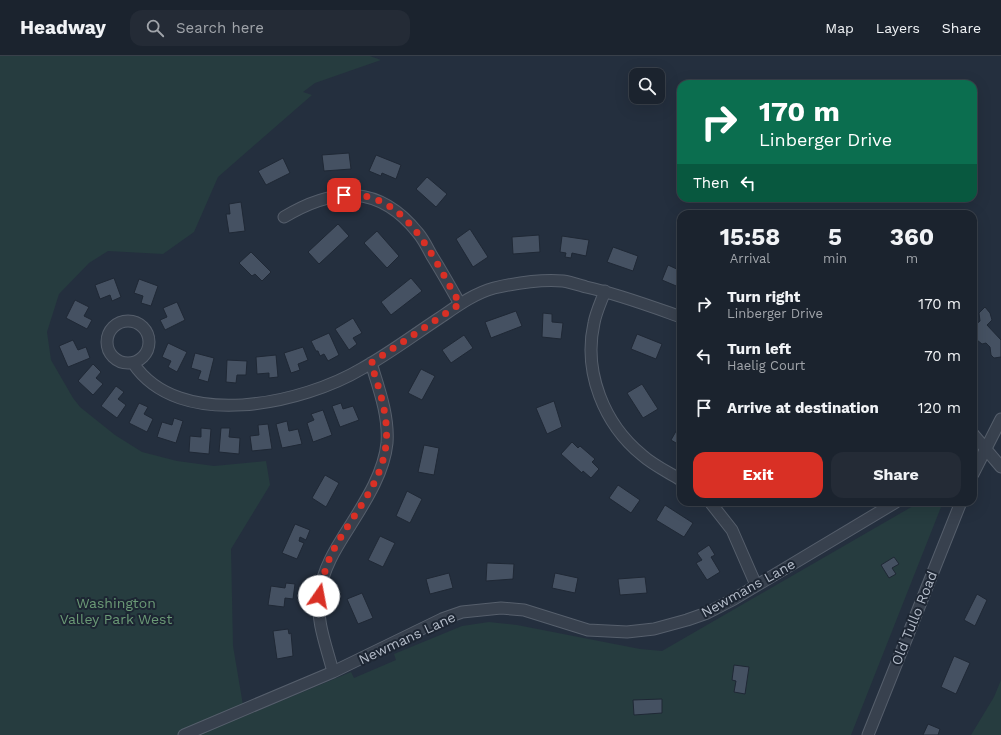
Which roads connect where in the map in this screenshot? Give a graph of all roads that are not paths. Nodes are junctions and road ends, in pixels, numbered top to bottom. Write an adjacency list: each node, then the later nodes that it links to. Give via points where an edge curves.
1 (284, 217): 3 (street, via 314,201 333,196 354,194 372,198 404,218 419,233)
2 (605, 291): 3 (street, via 563,281 534,280 493,288); 4 (street); 13 (street, via 591,339 594,376 603,406 614,426 642,456)
3 (460, 304): 6 (street)
4 (677, 316)
5 (133, 363): 6 (street, via 142,376 165,392 207,405 231,406 300,394 345,378)
6 (371, 363): 18 (street, via 383,405 387,443 372,489 332,554 324,573 319,596 319,617)
7 (1001, 419): 9 (street)
8 (977, 438): 9 (street)
9 (985, 447): 10 (street); 11 (street); 12 (street)
10 (977, 452)
11 (977, 465)
12 (1001, 467)
13 (677, 478)
14 (713, 506): 17 (street, via 732,530)
15 (889, 506): 17 (street, Newmans Lane)
16 (959, 506): 20 (street, Old Tullo Road)
17 (756, 586): 18 (street, Newmans Lane, via 706,613 654,629 627,632 588,630 524,610 501,608 462,612 442,619)
18 (333, 672): 19 (street, Newmans Lane)
19 (184, 735)
20 (868, 735)

